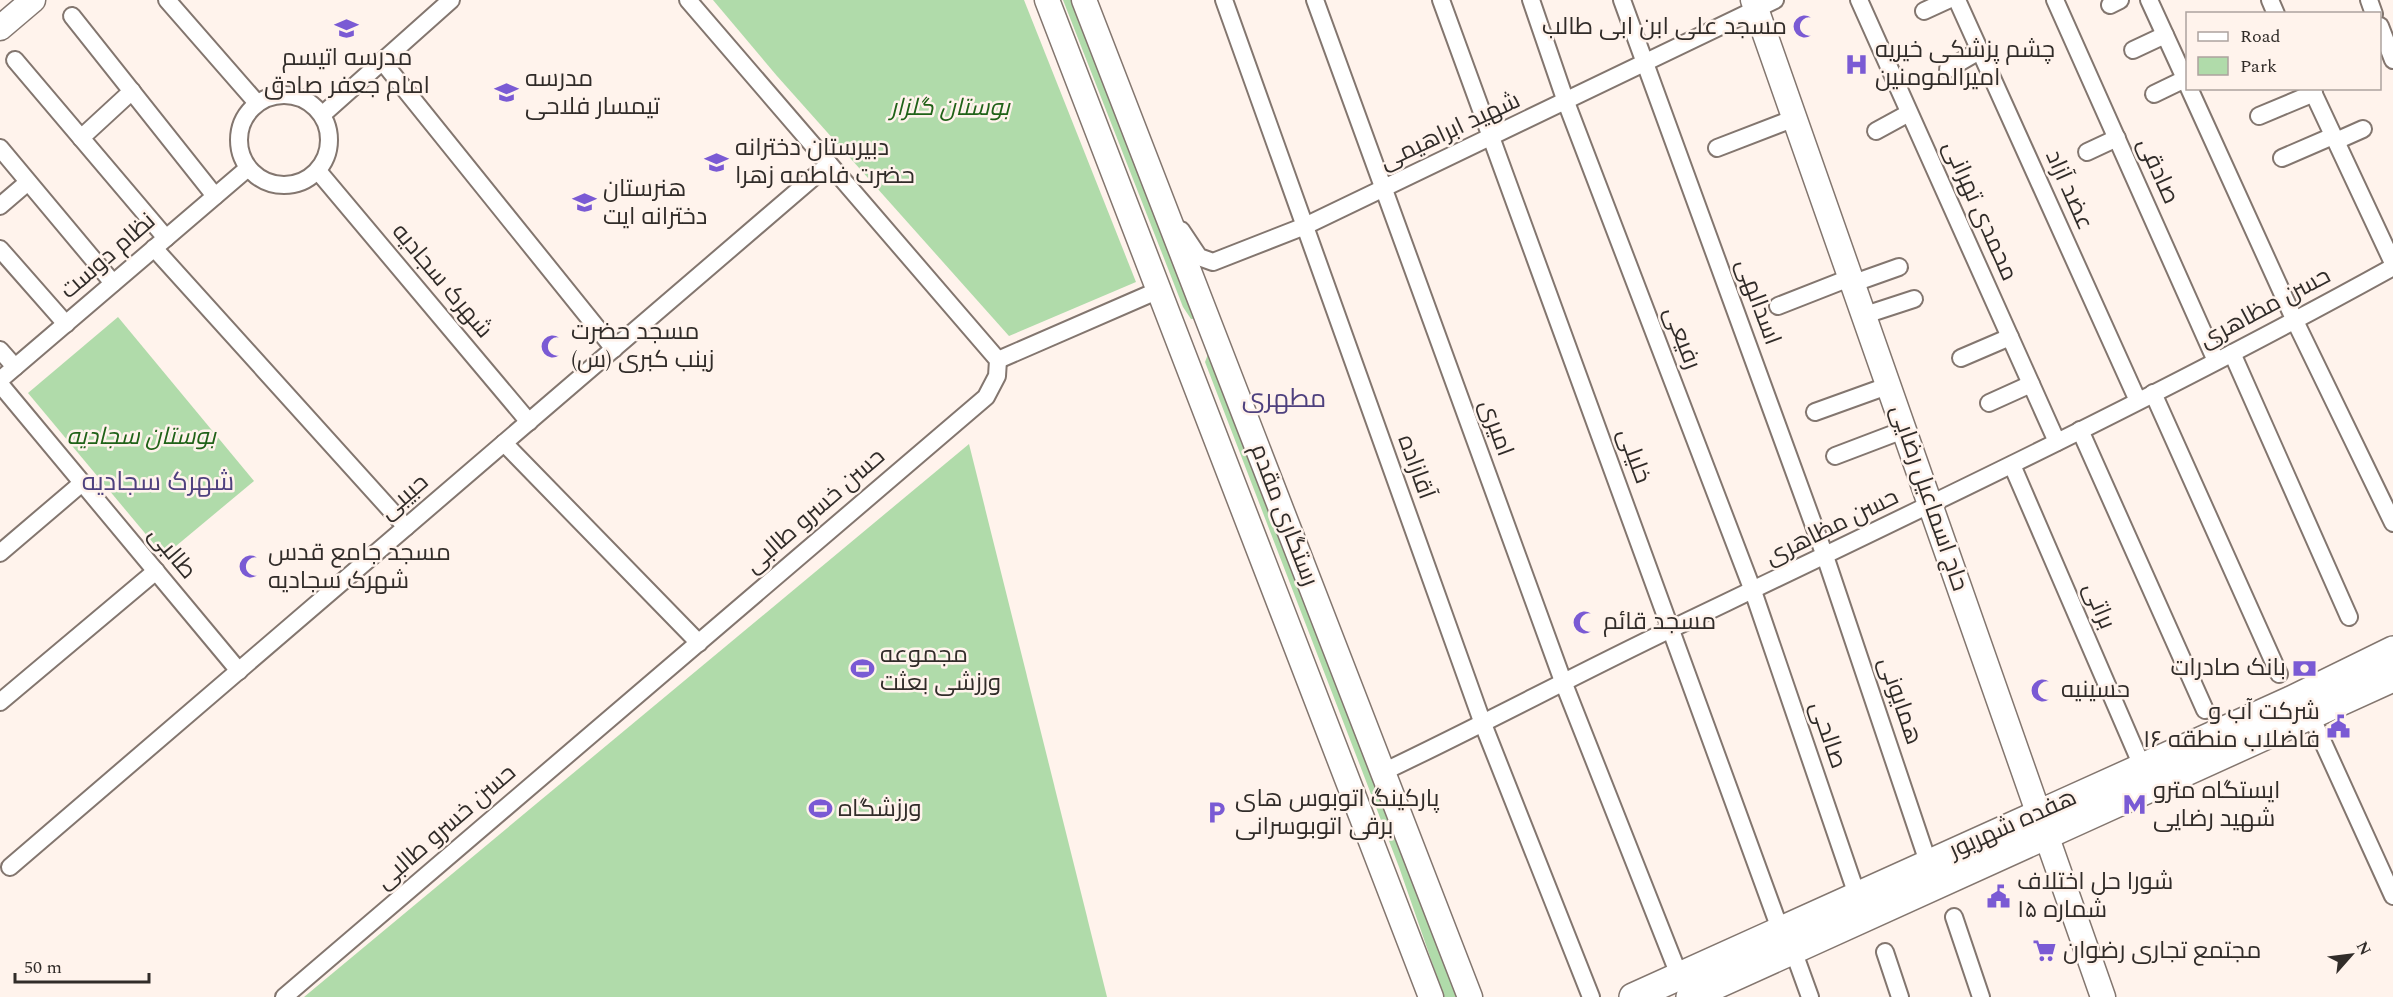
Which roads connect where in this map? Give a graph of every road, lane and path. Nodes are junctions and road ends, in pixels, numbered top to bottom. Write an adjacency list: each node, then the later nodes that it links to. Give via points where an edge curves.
1 (33, 0): 20 (main road)
2 (167, 0): 37 (street)
3 (451, 0): 27 (street)
4 (688, 0): 52 (street)
5 (1047, 0): 67 (main road, رستگاری مقدم)
6 (1084, 0): 58 (main road, رستگاری مقدم)
7 (1224, 0): 60 (street, آقازاده)
8 (1315, 0): 56 (street, امیری)
9 (1441, 0): 44 (street, خلیلی)
10 (1531, 0): 36 (street, رفیعی)
11 (1622, 0): 28 (street, اسدالهی)
12 (1859, 0): 38 (street, محمدی تهرانی)
13 (1948, 0): 18 (street)
14 (1956, 0): 24 (street, عضد آزاد)
15 (2055, 0): 46 (street, صادقی)
16 (2149, 0): 22 (street)
17 (1762, 4): 28 (street, شهید ابراهیمی); 41 (main road, حاج اسماعیل رضایی)
18 (1924, 11)
19 (72, 16): 33 (street)
20 (0, 28)
21 (2381, 31): 26 (street)
22 (2165, 35): 23 (street); 30 (street)
23 (2133, 50)
24 (1980, 51): 29 (street); 86 (street, عضد آزاد)
25 (15, 60): 45 (street)
26 (2393, 60)
27 (382, 61): 39 (street); 76 (street)
28 (1645, 64): 36 (street, شهید ابراهیمی); 101 (street, اسدالهی)
29 (1948, 69)
30 (2186, 82)
31 (2186, 84): 35 (street)
32 (2190, 90): 71 (street)
33 (132, 91): 45 (street); 57 (street)
34 (2313, 91): 40 (street); 47 (street)
35 (2154, 94)
36 (1566, 102): 44 (street, شهید ابراهیمی); 103 (street, رفیعی)
37 (257, 103): 39 (street, via 285,94 312,104); 53 (street, via 244,120 238,141)
38 (1909, 113): 43 (street); 74 (street, محمدی تهرانی)
39 (322, 115): 54 (street, via 330,143)
40 (2259, 116)
41 (1795, 118): 49 (street); 65 (main road, حاج اسماعیل رضایی)
42 (2363, 129): 47 (street)
43 (1876, 131)
44 (1493, 137): 56 (street, شهید ابراهیمی); 105 (street, خلیلی)
45 (81, 138): 61 (street)
46 (2117, 138): 50 (street); 81 (street, صادقی)
47 (2335, 138): 51 (street); 63 (street)
48 (0, 148): 55 (street)
49 (1717, 148)
50 (2087, 152)
51 (2282, 158)
52 (829, 164): 76 (street, حبیبی); 80 (street)
53 (248, 168): 54 (street, via 260,179 282,185 305,181); 57 (street, نظام دوست)
54 (318, 171): 89 (street, شهرک سجادیه)
55 (28, 182): 59 (street); 66 (street)
56 (1383, 189): 60 (street, شهید ابراهیمی); 111 (street, امیری)
57 (215, 196): 61 (street, نظام دوست)
58 (1164, 204): 60 (street, شهید ابراهیمی, via 1199,257 1206,261 1213,262); 73 (main road, رستگاری مقدم)
59 (0, 206)
60 (1305, 226): 115 (street, آقازاده)
61 (160, 243): 66 (street, نظام دوست); 99 (street)
62 (0, 249): 72 (street)
63 (2393, 265): 71 (street, حسن مظاهری)
64 (1899, 267): 65 (street)
65 (1853, 280): 69 (street); 70 (main road, حاج اسماعیل رضایی)
66 (113, 284): 72 (street, نظام دوست)
67 (1159, 290): 75 (main road, رستگاری مقدم); 80 (street)
68 (1914, 299): 70 (street)
69 (1779, 306)
70 (1865, 315): 85 (main road, حاج اسماعیل رضایی)
71 (2295, 321): 78 (street, حسن مظاهری); 98 (street)
72 (66, 324): 82 (street, نظام دوست)
73 (1210, 326): 75 (main road); 117 (main road, رستگاری مقدم)
74 (2010, 337): 79 (street); 84 (street, محمدی تهرانی)
75 (1178, 340): 128 (main road, رستگاری مقدم)
76 (614, 349): 89 (street, حبیبی)
77 (0, 350): 82 (street)
78 (2232, 353): 81 (street, حسن مظاهری); 104 (street)
79 (1962, 358)
80 (998, 360): 106 (street, حسن خسرو طالبی, via 998,376 986,397)
81 (2216, 361): 86 (street, حسن مظاهری)
82 (15, 367): 83 (street, نظام دوست)
83 (0, 382): 96 (street, طالبی)
84 (2031, 384): 87 (street); 92 (street, محمدی تهرانی)
85 (1890, 385): 88 (street); 90 (main road, حاج اسماعیل رضایی)
86 (2146, 397): 91 (street, حسن مظاهری); 109 (street, عضد آزاد)
87 (1989, 403)
88 (1815, 412)
89 (529, 422): 93 (street, حبیبی)
90 (1906, 429): 94 (street); 97 (main road, حاج اسماعیل رضایی)
91 (2080, 430): 92 (street, حسن مظاهری); 113 (street)
92 (2057, 442): 95 (street, حسن مظاهری)
93 (504, 443): 99 (street, حبیبی); 106 (street)
94 (1835, 456)
95 (2012, 465): 97 (street, حسن مظاهری); 116 (street, براتی)
96 (82, 483): 100 (street); 102 (street, طالبی)
97 (1932, 505): 101 (street, حسن مظاهری); 118 (main road, حاج اسماعیل رضایی)
98 (2393, 523)
99 (406, 527): 108 (street, حبیبی)
100 (0, 553)
101 (1826, 556): 103 (street, حسن مظاهری); 119 (street, همایونی)
102 (156, 571): 108 (street, طالبی); 112 (street)
103 (1753, 591): 105 (street, حسن مظاهری); 121 (street, صالحی)
104 (2349, 617)
105 (1671, 629): 111 (street, حسن مظاهری); 124 (street, خلیلی)
106 (699, 643): 127 (street, حسن خسرو طالبی)
107 (2393, 651): 116 (main road, هفده شهریور)
108 (238, 671): 120 (street, حبیبی)
109 (2278, 674)
110 (2393, 678): 114 (main road, هفده شهریور)
111 (1564, 684): 115 (street, حسن مظاهری); 126 (street, امیری)
112 (0, 702)
113 (2205, 710)
114 (2311, 716): 118 (main road, هفده شهریور); 122 (street)
115 (1483, 724): 117 (street, حسن مظاهری); 130 (street, آقازاده)
116 (2142, 766): 118 (main road, هفده شهریور)
117 (1383, 772): 129 (main road, رستگاری مقدم)
118 (2042, 825): 119 (main road, هفده شهریور); 124 (main road, هفده شهریور); 135 (main road, حاج اسماعیل رضایی)
119 (1928, 862): 121 (main road, هفده شهریور)
120 (10, 867)
121 (1857, 895): 124 (main road, هفده شهریور)
122 (2393, 896)
123 (1954, 917): 134 (street)
124 (1786, 940): 126 (main road, هفده شهریور); 132 (street, خلیلی)
125 (1885, 952): 133 (street)
126 (1684, 986): 131 (main road, هفده شهریور)
127 (284, 997)
128 (1431, 997)
129 (1470, 997)
130 (1591, 997)
131 (1633, 997)
132 (1810, 997)
133 (1900, 997)
134 (1981, 997)
135 (2103, 997)

